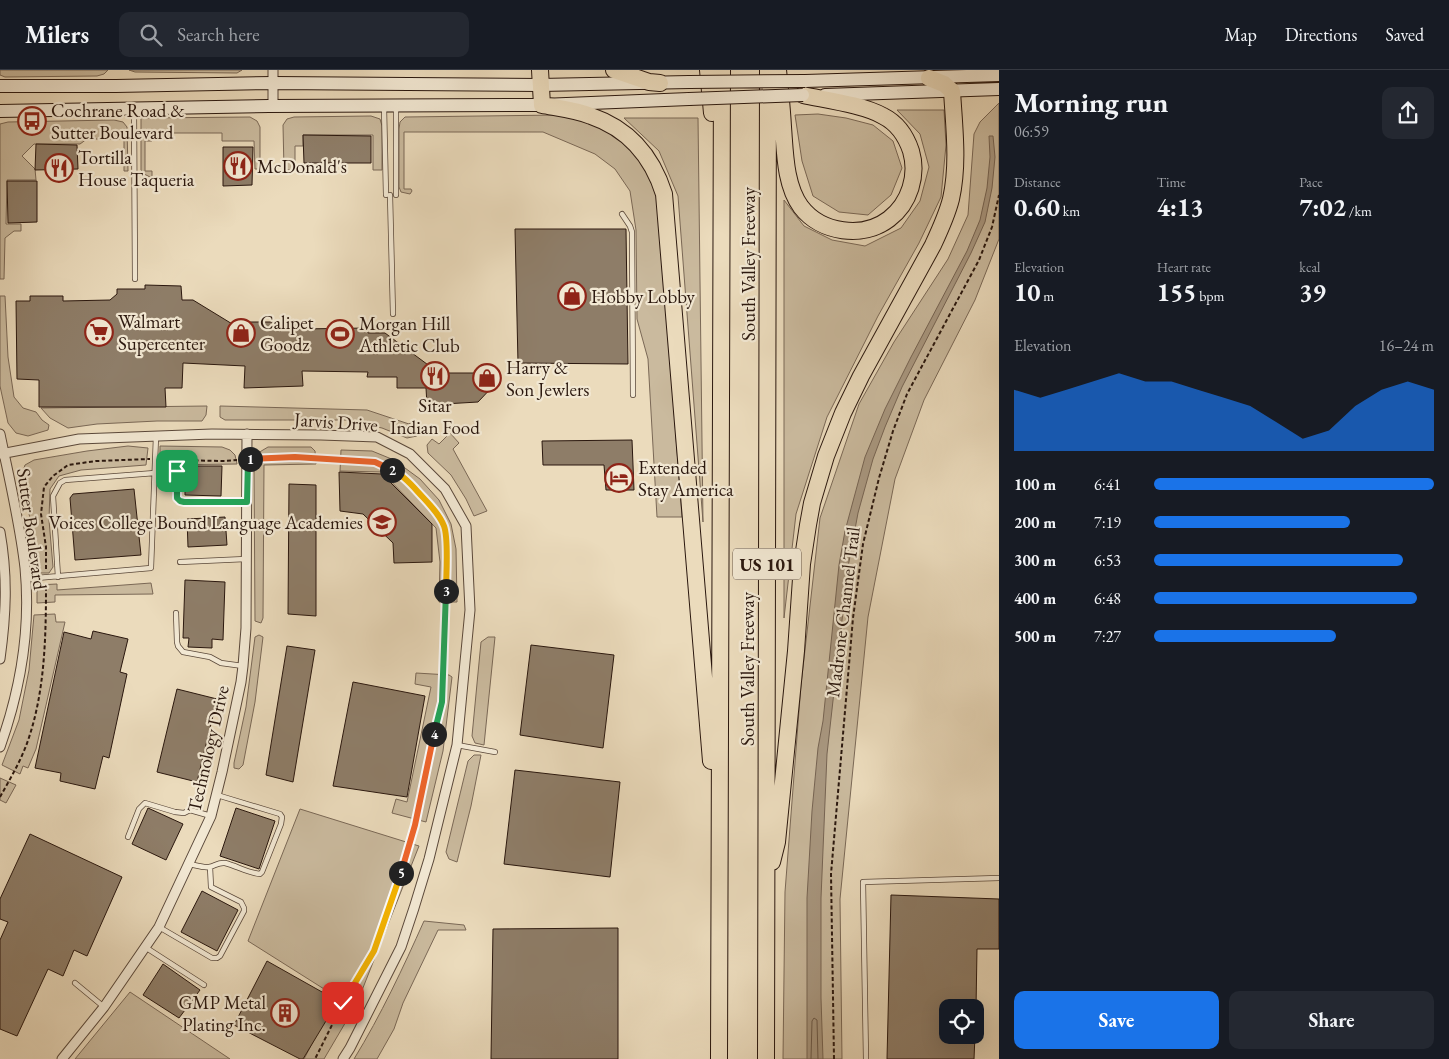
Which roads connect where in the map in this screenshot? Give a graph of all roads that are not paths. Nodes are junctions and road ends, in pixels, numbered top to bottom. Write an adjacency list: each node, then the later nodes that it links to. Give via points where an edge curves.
1 (614, 70): 10 (highway)
2 (708, 70): 21 (highway)
3 (722, 70): 21 (highway, South Valley Freeway / US 101)
4 (768, 70): 51 (highway, South Valley Freeway / US 101)
5 (778, 70): 12 (highway, via 788,172 801,207 819,223 842,231 879,225 889,219 905,200 911,187 913,160 903,134 885,116)
6 (273, 76): 8 (main road); 11 (main road, via 116,86); 17 (street)
7 (999, 76): 9 (main road)
8 (540, 78): 10 (main road); 16 (highway)
9 (929, 78): 12 (main road); 14 (highway)
10 (660, 83): 12 (main road, bridge)
11 (0, 86)
12 (804, 88): 14 (main road); 16 (main road, bridge, via 689,99)
13 (999, 89): 14 (main road)
14 (952, 91): 51 (highway, via 955,166 947,213 843,413 812,503 802,564 778,842)
15 (390, 105): 16 (main road); 17 (main road); 20 (lane); 20 (lane)
16 (542, 105): 49 (highway, via 589,115 634,141 653,166 664,194)
17 (273, 106): 18 (main road)
18 (134, 109): 19 (main road); 23 (lane)
19 (0, 111)
20 (391, 195): 24 (lane)
21 (721, 203): 49 (highway, South Valley Freeway / US 101)
22 (622, 214): 25 (lane, via 632,232)
23 (135, 279)
24 (393, 314)
25 (633, 395)
26 (0, 434): 29 (street, Sutter Boulevard)
27 (247, 434): 28 (street, Jarvis Drive); 32 (street, Technology Drive); 41 (street, Jarvis Drive, via 377,437 410,454 445,489 466,526 470,610)
28 (156, 436): 29 (street, Jarvis Drive, via 79,439); 31 (lane)
29 (2, 453): 37 (street, Sutter Boulevard, via 20,531)
30 (177, 471): 32 (lane, via 177,498 180,501)
31 (155, 473): 36 (lane, via 151,568); 36 (lane, via 60,483 53,496)
32 (247, 502): 34 (street, Technology Drive)
33 (0, 532): 39 (street, Sutter Boulevard, via 6,586)
34 (246, 559): 35 (lane); 40 (street, Technology Drive, via 246,628)
35 (180, 562)
36 (58, 578): 37 (lane)
37 (25, 580): 42 (street, Sutter Boulevard, via 23,660)
38 (176, 613): 40 (lane, via 177,642 183,652)
39 (0, 660)
40 (242, 666): 44 (street, Technology Drive)
41 (457, 745): 43 (lane); 58 (street, Jarvis Drive, via 430,859 401,947)
42 (0, 747)
43 (495, 752)
44 (217, 794): 45 (street, Technology Drive); 48 (lane, via 282,817 260,874 224,863)
45 (211, 816): 46 (lane, via 190,810 175,812 145,803 139,809); 47 (street, Technology Drive)
46 (128, 837)
47 (189, 864): 48 (lane); 52 (street, Technology Drive)
48 (210, 867): 52 (lane, via 211,887 240,902 244,908 220,956 212,958)
49 (720, 870): 59 (highway, South Valley Freeway / US 101)
50 (999, 878): 61 (lane, via 863,882)
51 (766, 886): 60 (highway, South Valley Freeway / US 101)
52 (159, 927): 53 (street, Technology Drive)
53 (145, 947): 55 (lane); 56 (street, Technology Drive)
54 (75, 983): 56 (lane)
55 (204, 985)
56 (104, 1007): 57 (street, Technology Drive)
57 (62, 1059)
58 (343, 1059)
59 (720, 1059)
60 (766, 1059)
61 (866, 1059)

